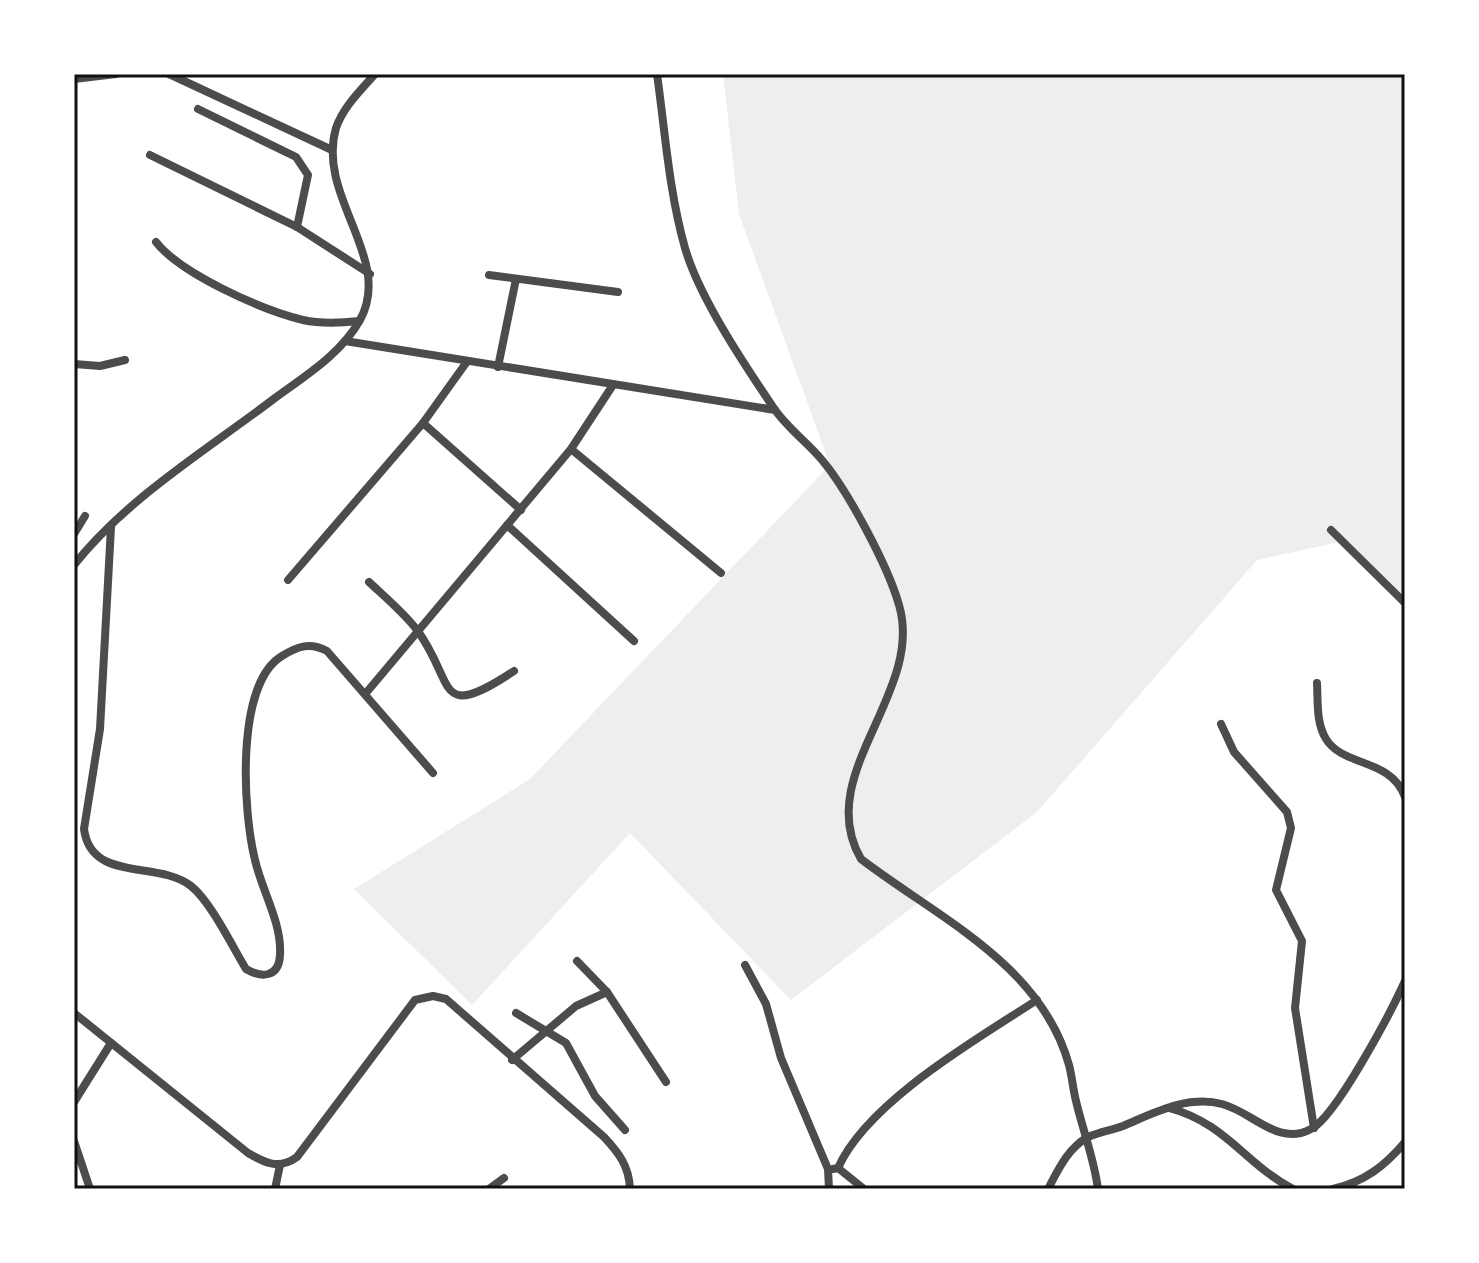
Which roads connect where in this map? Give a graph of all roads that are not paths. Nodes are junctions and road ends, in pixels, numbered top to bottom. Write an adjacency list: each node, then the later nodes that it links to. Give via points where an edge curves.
1 (116, 74): 5 (street)
2 (169, 74): 7 (street)
3 (375, 74): 7 (street, via 344,112)
4 (657, 74): 22 (street, via 685,247 697,281)
5 (74, 79)
6 (198, 109): 9 (street, via 296,157 308,175)
7 (332, 150): 11 (street, via 341,199)
8 (150, 155): 9 (street)
9 (297, 227): 11 (street)
10 (156, 242): 15 (street, via 182,267 278,312 305,320)
11 (370, 274): 15 (street)
12 (489, 275): 13 (street)
13 (516, 279): 14 (street); 20 (street)
14 (618, 292)
15 (359, 321): 16 (street)
16 (345, 341): 18 (street); 28 (street)
17 (125, 360): 19 (street, via 100,366)
18 (466, 363): 20 (street); 23 (street)
19 (74, 364)
20 (498, 367): 21 (street)
21 (613, 385): 22 (street); 24 (street)
22 (775, 410): 48 (street, via 842,489 900,607 899,664 851,790 851,841 861,859 993,953)
23 (423, 423): 25 (street); 33 (street)
24 (571, 449): 25 (street); 32 (street)
25 (521, 510): 27 (street)
26 (85, 516): 30 (street)
27 (507, 525): 36 (street); 37 (street)
28 (111, 527): 31 (street); 40 (street, via 100,729 84,829 87,845 119,867 174,875 193,887 246,969 257,976 277,969 280,955 248,829 246,776 257,686 268,664 307,645 327,651)
29 (1331, 530): 35 (street)
30 (74, 534)
31 (74, 565)
32 (721, 573)
33 (288, 580)
34 (369, 582): 36 (street)
35 (1405, 603)
36 (418, 631): 38 (street, via 447,689 457,696 480,694); 40 (street)
37 (634, 641)
38 (514, 671)
39 (1317, 683): 43 (street, via 1327,742 1398,780)
40 (366, 693): 42 (street)
41 (1221, 724): 57 (street, via 1234,752 1287,812 1291,828 1276,890 1302,941 1295,1008)
42 (433, 773)
43 (1405, 797)
44 (577, 961): 47 (street)
45 (745, 965): 63 (street)
46 (1405, 981): 57 (street, via 1332,1108)
47 (607, 992): 51 (street, via 576,1006); 54 (street)
48 (1037, 1000): 59 (street, via 1069,1064); 63 (street, via 912,1085)
49 (74, 1013): 52 (street)
50 (516, 1013): 51 (street)
51 (548, 1029): 53 (street); 58 (street, via 566,1043 595,1096)
52 (111, 1043): 55 (street); 62 (street, via 248,1153)
53 (512, 1060): 62 (street, via 446,999 415,1000 297,1157); 68 (street, via 604,1137 620,1155)
54 (666, 1082)
55 (74, 1102)
56 (1164, 1107): 57 (street, via 1223,1104 1276,1132 1295,1136); 59 (street); 73 (street, via 1220,1130)
57 (1314, 1128)
58 (625, 1130)
59 (1087, 1137): 71 (street, via 1065,1158); 72 (street)
60 (74, 1141): 66 (street)
61 (1405, 1142): 74 (street, via 1377,1170)
62 (280, 1165): 65 (street)
63 (833, 1169): 69 (street); 70 (street)
64 (504, 1178): 67 (street)
65 (277, 1188)
66 (90, 1189)
67 (489, 1189)
68 (630, 1189)
69 (829, 1189)
70 (864, 1189)
71 (1048, 1189)
72 (1098, 1189)
73 (1293, 1189)
74 (1333, 1189)

